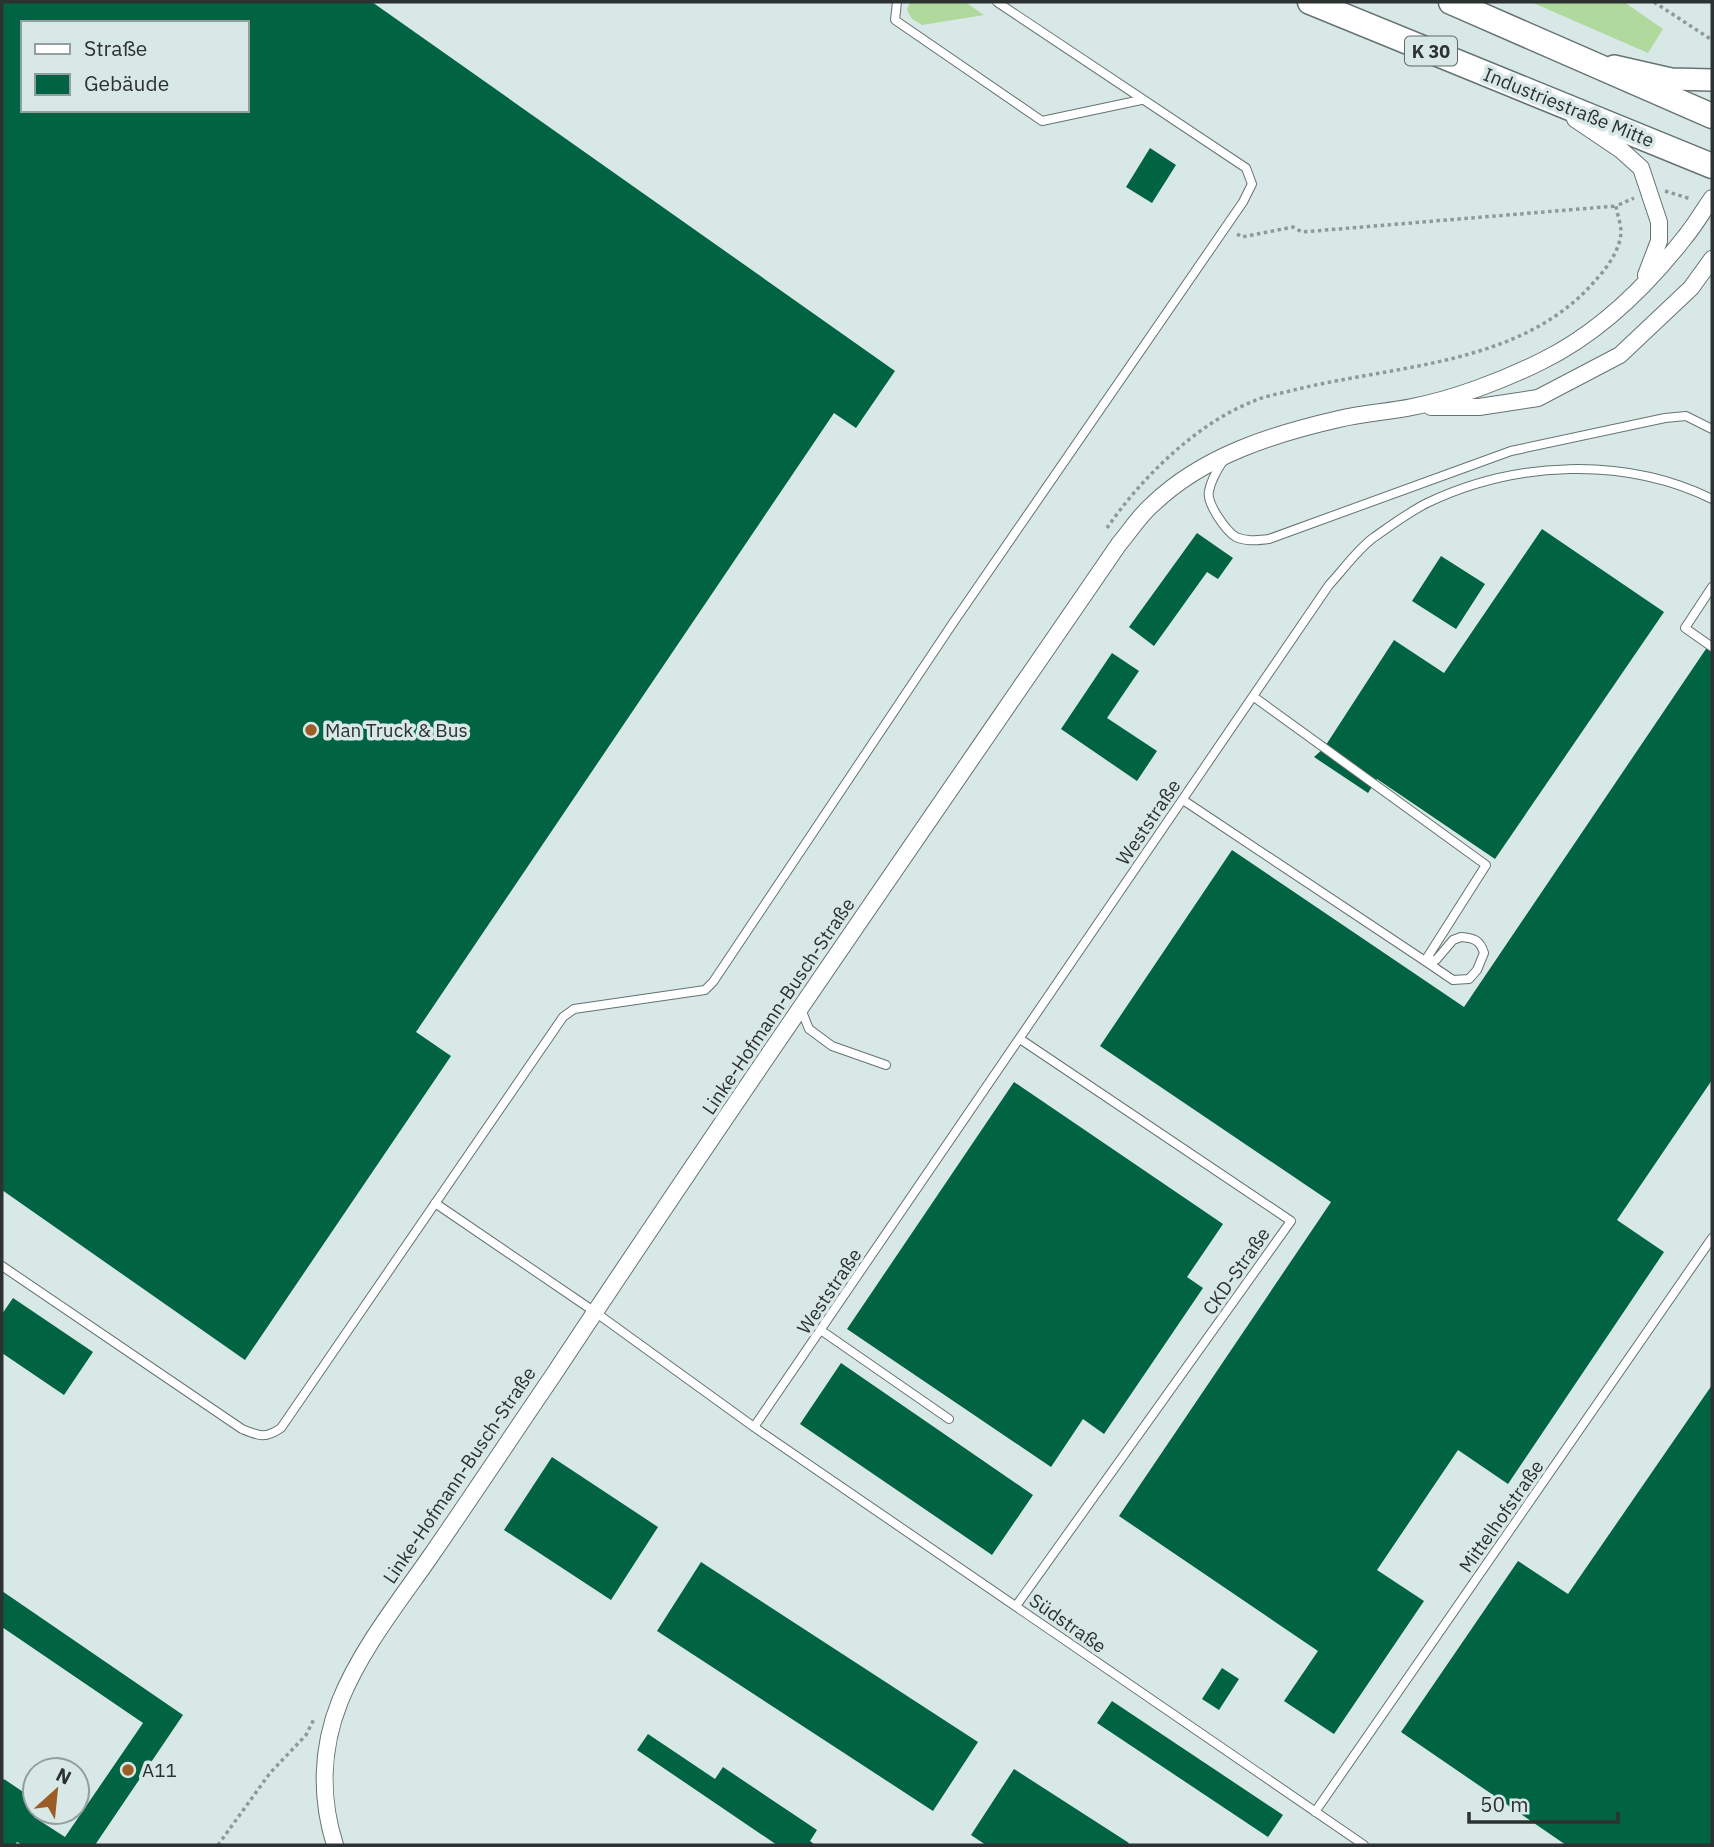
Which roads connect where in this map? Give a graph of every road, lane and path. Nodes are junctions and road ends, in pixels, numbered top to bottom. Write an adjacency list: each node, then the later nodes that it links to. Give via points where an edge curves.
1 (897, 2): 10 (lane, via 895,20 1042,121)
2 (997, 2): 10 (lane)
3 (1310, 2): 9 (main road, Industriestraße Mitte / K 30)
4 (1451, 2): 7 (main road)
5 (1654, 2): 6 (path)
6 (1712, 40)
7 (1578, 57): 8 (street, via 1671,79); 11 (main road)
8 (1712, 80)
9 (1545, 97): 12 (main road, Industriestraße Mitte / K 30); 13 (street, via 1621,150 1641,169)
10 (1141, 100): 16 (lane, via 1246,169 1252,184)
11 (1712, 117)
12 (1712, 166)
13 (1650, 190): 14 (path); 15 (path); 19 (street, via 1659,241)
14 (1710, 202): 19 (street, Linke-Hofmann-Busch-Straße)
15 (1616, 206): 16 (path, via 1302,232 1293,226 1242,237); 25 (path, via 1621,231 1617,249 1586,292 1552,318 1509,341 1429,365 1324,382 1254,401 1214,422 1141,482)
16 (1226, 228): 34 (lane, via 712,982 705,989 574,1009 563,1017)
17 (1712, 259): 20 (street, Linke-Hofmann-Busch-Straße)
18 (1712, 275): 20 (street)
19 (1643, 285): 21 (street, Linke-Hofmann-Busch-Straße, via 1610,318 1541,362)
20 (1691, 288): 21 (street, Linke-Hofmann-Busch-Straße, via 1619,355 1538,398 1479,407)
21 (1415, 407): 23 (street, Linke-Hofmann-Busch-Straße, via 1340,418)
22 (1712, 429): 23 (lane, via 1686,416 1665,418 1511,451 1269,539 1250,541 1235,536 1212,509 1208,494)
23 (1229, 453): 31 (street, Linke-Hofmann-Busch-Straße, via 1153,504 1119,544)
24 (1712, 499): 28 (lane, Weststraße, via 1637,473 1597,469 1553,470 1487,481 1426,503 1371,540 1329,585)
25 (1100, 538)
26 (1712, 587): 27 (lane, via 1685,628)
27 (1712, 647)
28 (1254, 697): 29 (lane, Weststraße); 30 (lane, via 1486,865)
29 (1183, 800): 30 (lane); 32 (lane, Weststraße)
30 (1424, 961): 30 (lane, via 1453,980 1469,979 1484,953 1475,939 1461,937 1452,940 1436,960)
31 (801, 1009): 33 (lane, via 809,1029 832,1046); 37 (street, Linke-Hofmann-Busch-Straße)
32 (1020, 1039): 38 (lane, Weststraße); 41 (lane, CKD-Straße, via 1291,1220)
33 (886, 1065)
34 (435, 1203): 36 (lane, via 281,1428 271,1436 242,1429); 37 (lane, Südstraße)
35 (1712, 1238): 43 (lane, Mittelhofstraße)
36 (2, 1266)
37 (595, 1312): 40 (lane, Südstraße); 45 (street, Linke-Hofmann-Busch-Straße, via 347,1684 327,1746 324,1788)
38 (821, 1331): 39 (lane); 40 (lane, Weststraße)
39 (949, 1419)
40 (754, 1427): 41 (lane, Südstraße)
41 (1016, 1606): 43 (lane, Südstraße)
42 (306, 1735): 44 (path, via 270,1773)
43 (1315, 1812): 46 (lane, Südstraße)
44 (218, 1845)
45 (335, 1845)
46 (1364, 1845)

